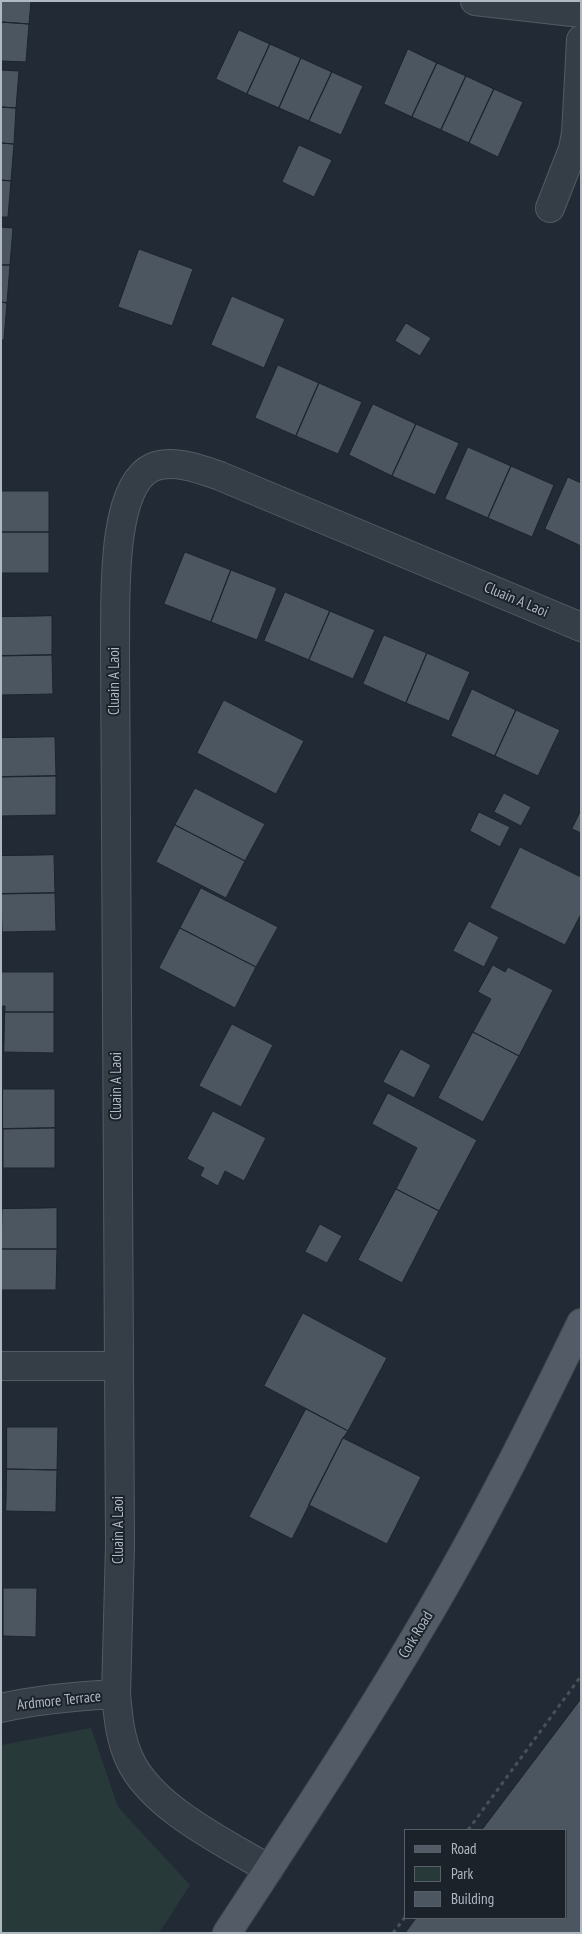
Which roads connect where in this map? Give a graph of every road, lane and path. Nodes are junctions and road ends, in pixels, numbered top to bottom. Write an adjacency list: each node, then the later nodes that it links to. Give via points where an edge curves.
1 (475, 1): 2 (street)
2 (581, 13)
3 (581, 40): 4 (street, via 576,134)
4 (550, 208)
5 (581, 627): 8 (street, Cluain A Laoi, via 206,471 182,465 161,465 146,472 135,484 121,522 116,578)
6 (581, 1323): 13 (main road, Cork Road, via 498,1490 450,1577 378,1698)
7 (1, 1366): 8 (street)
8 (118, 1366): 10 (street, Cluain A Laoi, via 120,1545)
9 (581, 1676): 12 (path)
10 (116, 1694): 11 (street, Ardmore Terrace); 13 (street, Cluain A Laoi, via 122,1737 129,1758 146,1785 197,1825)
11 (1, 1708)
12 (469, 1829)
13 (269, 1869): 15 (main road, Cork Road)
14 (404, 1919): 16 (path)
15 (227, 1933)
16 (393, 1933)

